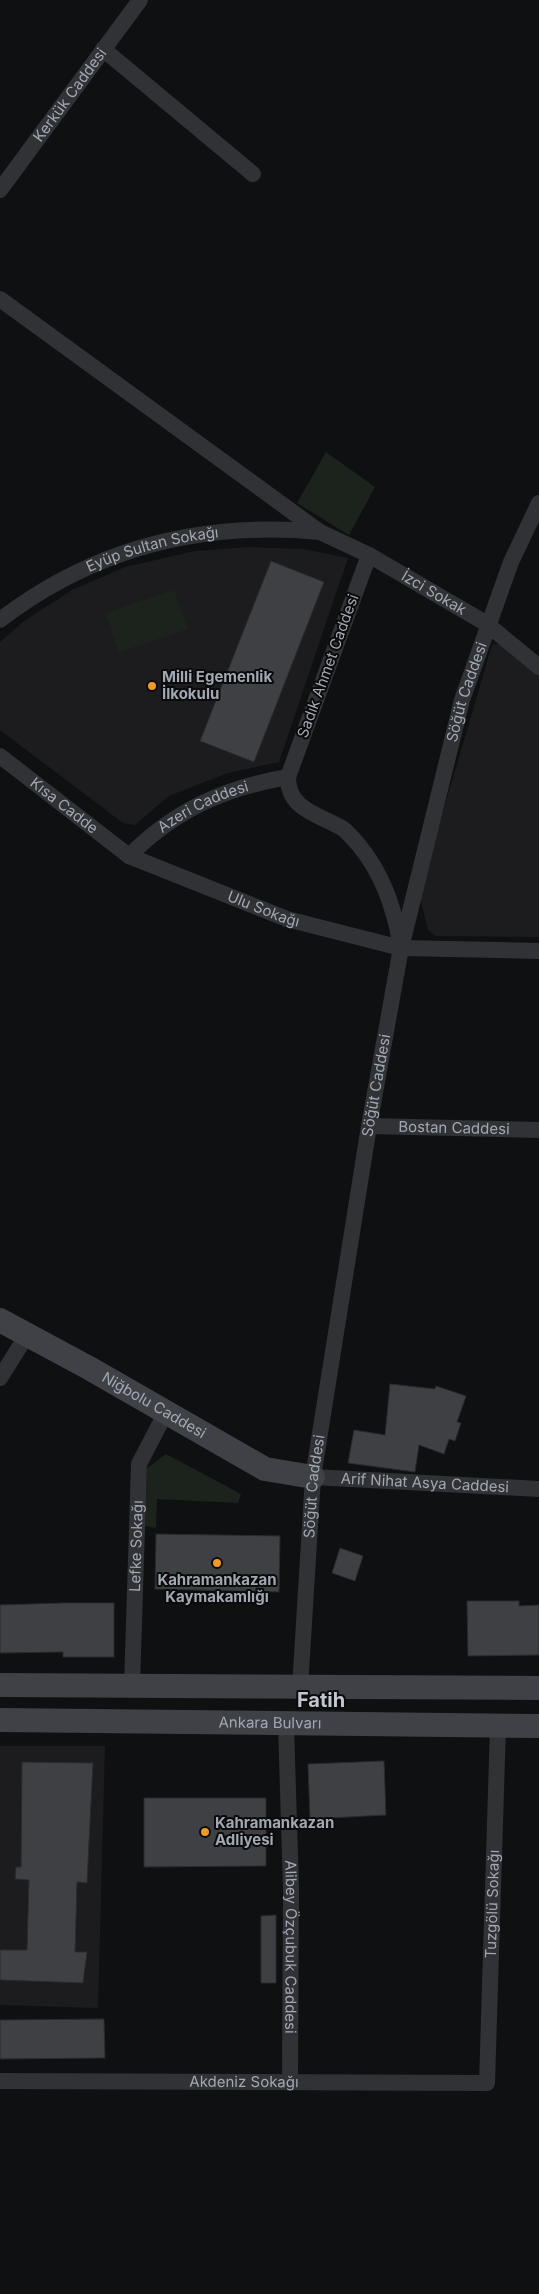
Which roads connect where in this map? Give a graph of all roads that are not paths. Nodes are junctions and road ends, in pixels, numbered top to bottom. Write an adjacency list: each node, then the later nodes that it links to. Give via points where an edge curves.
1 (140, 0): 2 (street, Kerkük Caddesi)
2 (103, 49): 3 (street); 4 (street, Kerkük Caddesi)
3 (253, 174)
4 (0, 190)
5 (0, 299): 7 (street)
6 (539, 503): 10 (street, Söğüt Caddesi)
7 (320, 532): 8 (street, İzci Sokak); 9 (street, Eyüp Sultan Sokağı, via 255,529 199,534 160,542 98,562 42,591)
8 (369, 555): 10 (street, İzci Sokak); 13 (street, Sadık Ahmet Caddesi)
9 (0, 620)
10 (487, 624): 11 (street, İzci Sokak); 15 (street, Söğüt Caddesi, via 462,700)
11 (539, 667)
12 (0, 756): 14 (street, Kısa Cadde)
13 (288, 777): 14 (street, Azeri Caddesi, via 239,788 193,807 151,834); 15 (street, via 296,803 344,829 370,860 389,896)
14 (129, 856): 15 (street, Ulu Sokağı, via 287,918)
15 (402, 948): 16 (street, Ulu Sokağı); 17 (street, Söğüt Caddesi)
16 (539, 951)
17 (369, 1126): 18 (street, Bostan Caddesi); 23 (street, Söğüt Caddesi)
18 (539, 1130)
19 (0, 1320): 20 (main road, Niğbolu Caddesi)
20 (27, 1335): 21 (street); 22 (main road, Niğbolu Caddesi)
21 (0, 1378)
22 (166, 1412): 23 (main road, Niğbolu Caddesi, via 265,1469); 26 (street, Lefke Sokağı, via 139,1464)
23 (313, 1477): 24 (street, Arif Nihat Asya Caddesi); 27 (street, Söğüt Caddesi)
24 (539, 1490)
25 (0, 1685): 26 (main road)
26 (132, 1686): 27 (main road)
27 (300, 1688): 28 (main road)
28 (539, 1688)
29 (0, 1720): 30 (main road, Ankara Bulvarı)
30 (286, 1725): 31 (main road, Ankara Bulvarı); 34 (street, Alibey Özçubuk Caddesi, via 291,1889)
31 (498, 1726): 32 (main road, Ankara Bulvarı); 35 (street, Tuzgölü Sokağı)
32 (539, 1726)
33 (0, 2081): 34 (street, Akdeniz Sokağı)
34 (290, 2082): 35 (street, Akdeniz Sokağı)
35 (487, 2083)

